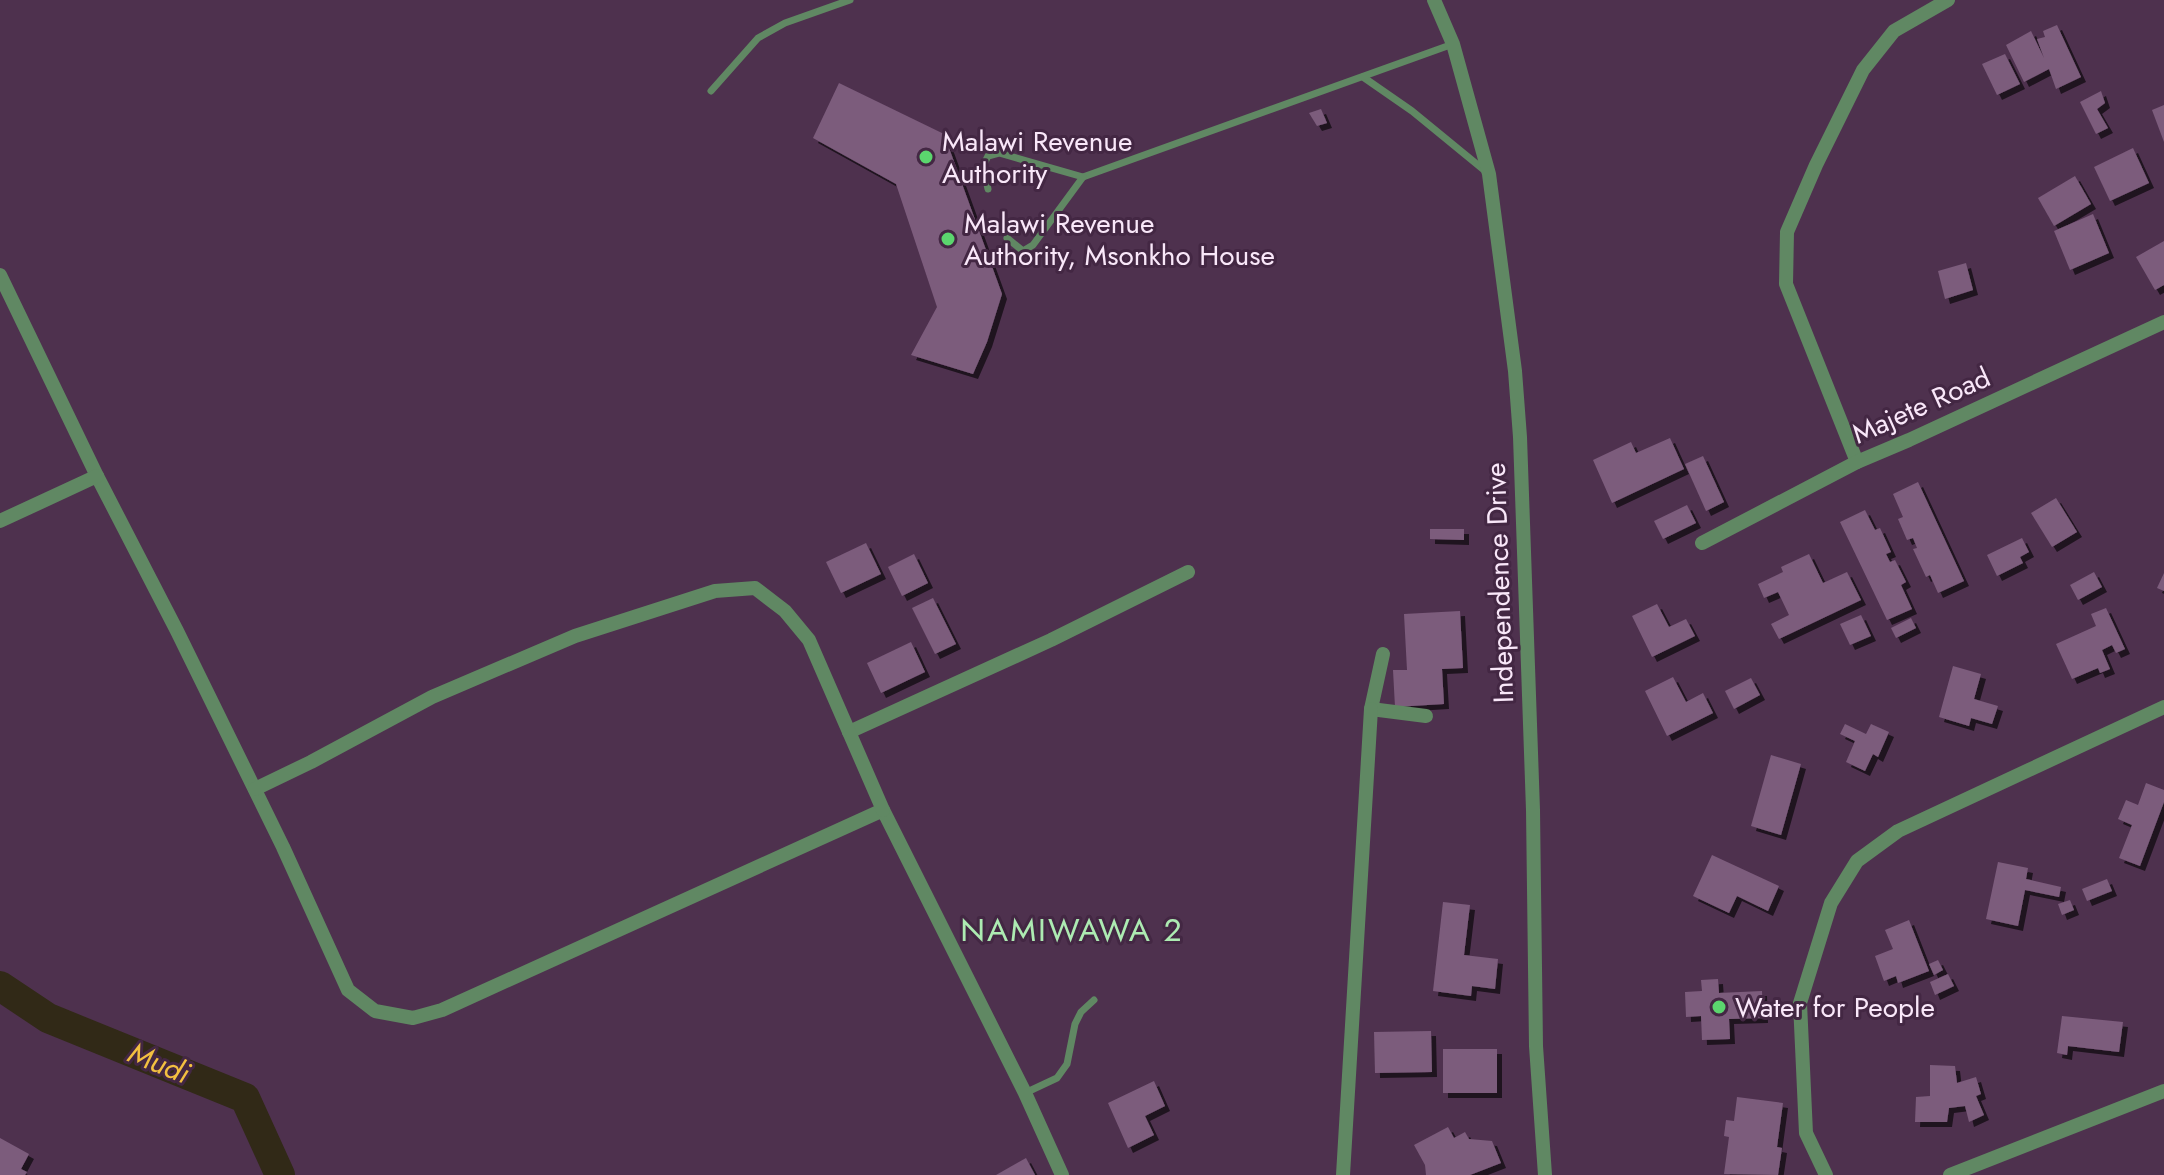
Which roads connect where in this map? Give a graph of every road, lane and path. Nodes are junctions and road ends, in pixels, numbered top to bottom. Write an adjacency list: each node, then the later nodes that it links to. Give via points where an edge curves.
1 (850, 0): 6 (lane, via 758,38)
2 (1434, 0): 4 (street, Independence Drive)
3 (1948, 0): 13 (street, via 1894,31 1863,70 1787,232 1786,284)
4 (1453, 44): 5 (lane); 7 (street, Independence Drive)
5 (1363, 77): 7 (lane); 8 (lane)
6 (711, 91)
7 (1489, 174): 30 (street, Independence Drive, via 1520,437 1536,1046)
8 (1083, 177): 9 (lane, via 999,153 988,156 983,166); 10 (lane, via 1033,245 1023,251)
9 (988, 189)
10 (1007, 238)
11 (0, 275): 14 (street)
12 (2164, 322): 13 (street, Majete Road)
13 (1857, 462): 16 (street, Majete Road)
14 (97, 476): 15 (street); 23 (street)
15 (0, 521)
16 (1702, 543)
17 (1188, 572): 22 (street)
18 (1383, 654): 20 (street)
19 (2164, 707): 31 (street, via 1898,831 1857,861 1831,903 1800,1003 1806,1133)
20 (1371, 709): 21 (street); 29 (street)
21 (1426, 716)
22 (849, 732): 23 (street, via 809,640 785,611 755,588 715,591 575,636 446,691); 24 (street)
23 (255, 789): 24 (street, via 348,990 375,1011 413,1018 442,1010)
24 (883, 810): 27 (street)
25 (1094, 1000): 27 (lane, via 1075,1024 1067,1064 1057,1078)
26 (2164, 1091): 32 (street)
27 (1025, 1093): 28 (street)
28 (1062, 1175)
29 (1343, 1175)
30 (1545, 1175)
31 (1826, 1175)
32 (1950, 1175)

